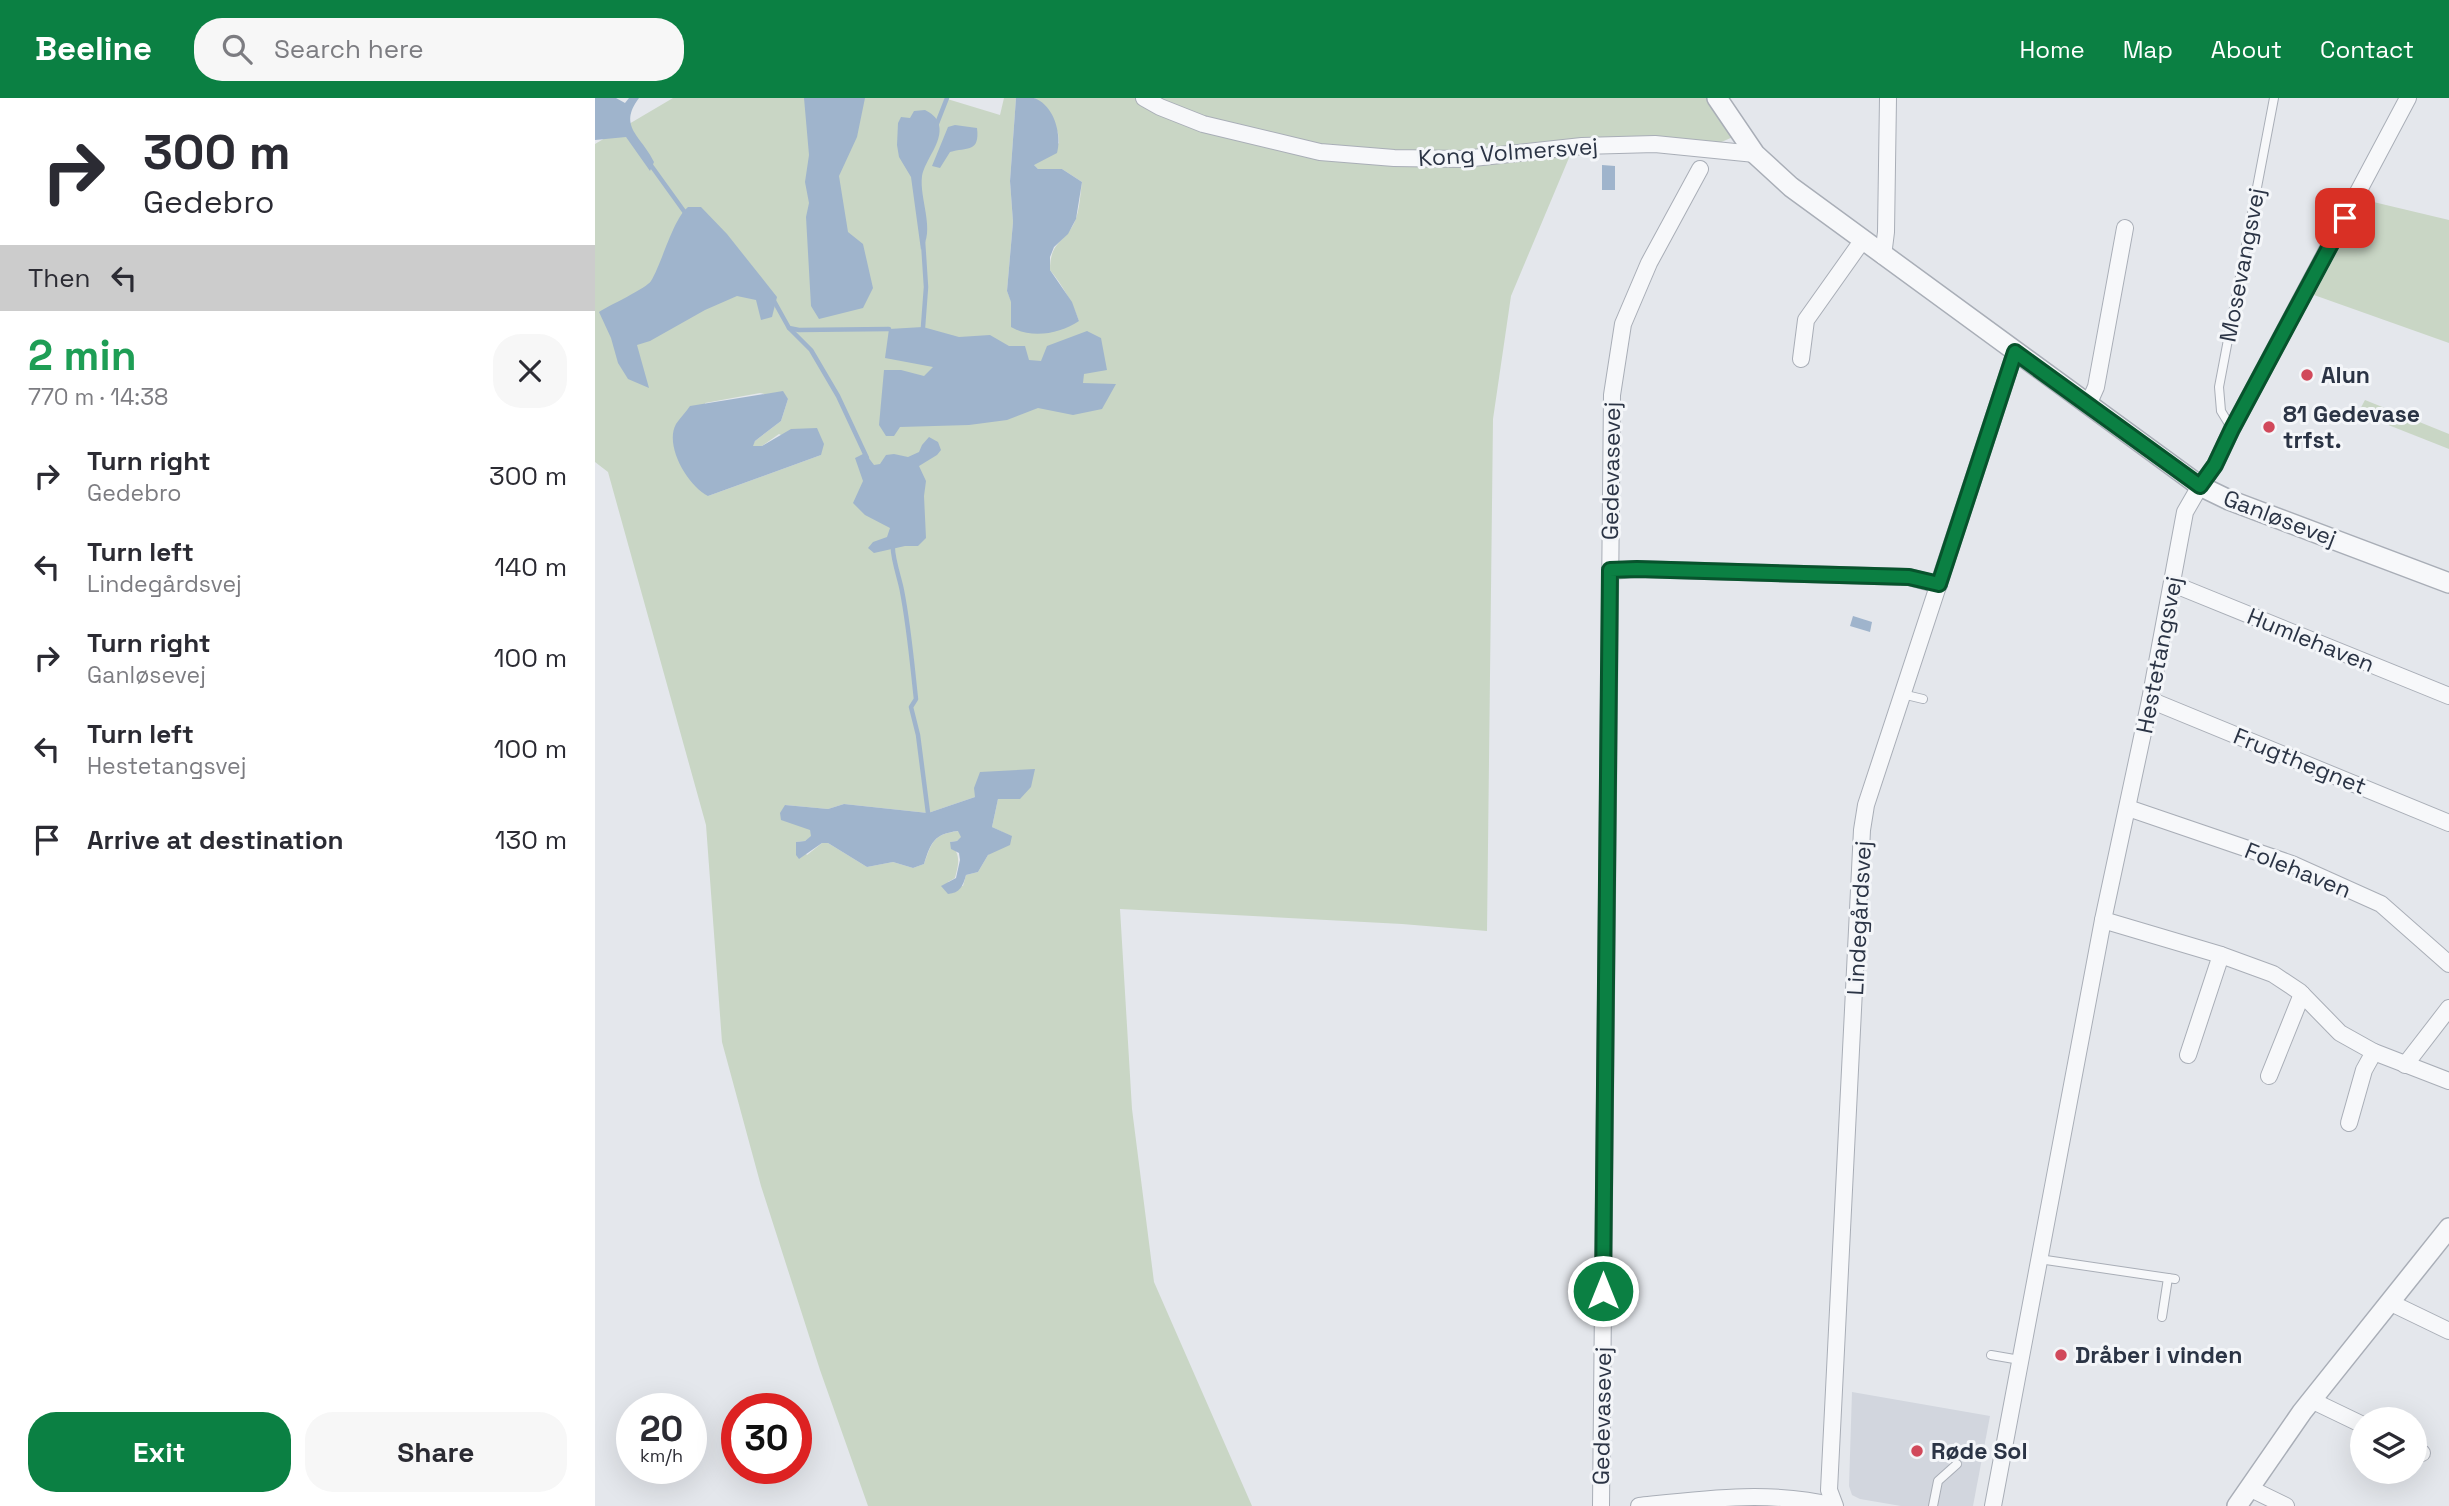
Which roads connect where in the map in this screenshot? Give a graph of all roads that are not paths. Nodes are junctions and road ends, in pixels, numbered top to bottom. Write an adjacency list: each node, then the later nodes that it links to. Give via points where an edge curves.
1 (1144, 98): 6 (street, Kong Volmersvej, via 1203,124 1320,152 1464,159 1582,146 1655,144)
2 (1717, 98): 6 (street, Ganløsevej)
3 (1888, 98): 10 (street)
4 (2274, 98): 14 (lane, Mosevangsvej, via 2219,387 2221,411)
5 (2408, 98): 14 (street, Hestetangsvej)
6 (1755, 154): 9 (street, Ganløsevej)
7 (1700, 169): 16 (street, Gedevasevej, via 1649,263 1623,324 1612,395)
8 (2125, 228): 13 (street)
9 (1862, 241): 10 (street, Ganløsevej); 12 (street, via 1806,320)
10 (1884, 256): 11 (street, Ganløsevej)
11 (2015, 352): 13 (street, Ganløsevej); 18 (street, Lindegårdsvej)
12 (1801, 359)
13 (2088, 405): 15 (street, Ganløsevej)
14 (2232, 429): 15 (street, Hestetangsvej)
15 (2200, 486): 17 (street, Ganløsevej); 19 (street, Hestetangsvej, via 2185,512)
16 (1610, 570): 18 (street, via 1909,577); 48 (street, Gedevasevej)
17 (2449, 583)
18 (1939, 584): 20 (street, Lindegårdsvej)
19 (2173, 584): 21 (street, Humlehaven); 23 (street, Hestetangsvej)
20 (1902, 694): 22 (lane); 50 (street, Lindegårdsvej, via 1866,805 1863,830 1829,1490)
21 (2449, 696)
22 (1923, 699)
23 (2150, 700): 24 (street, Hestetangsvej); 25 (street, Frugthegnet)
24 (2128, 808): 26 (street, Hestetangsvej); 28 (street, Folehaven, via 2292,864 2381,904)
25 (2449, 822)
26 (2103, 920): 27 (street); 38 (street, Hestetangsvej)
27 (2221, 955): 29 (street, via 2273,974); 32 (street)
28 (2449, 964)
29 (2302, 993): 31 (street, via 2340,1033); 34 (street)
30 (2449, 1008): 33 (street)
31 (2374, 1052): 33 (street); 36 (street)
32 (2189, 1055)
33 (2405, 1065): 35 (street)
34 (2269, 1076)
35 (2449, 1081)
36 (2349, 1123)
37 (2449, 1228): 39 (street)
38 (2039, 1259): 40 (lane, via 2171,1278); 43 (street, Hestetangsvej)
39 (2389, 1302): 41 (street); 44 (street)
40 (2162, 1317)
41 (2449, 1331)
42 (1991, 1355): 43 (lane)
43 (2020, 1360): 52 (street, Hestetangsvej)
44 (2311, 1400): 45 (street); 47 (street)
45 (2350, 1419)
46 (1957, 1464): 51 (lane, via 1938,1481)
47 (2249, 1488): 53 (street); 54 (street)
48 (1601, 1506)
49 (1639, 1506): 50 (street, via 1762,1496)
50 (1834, 1506)
51 (1933, 1506)
52 (1993, 1506)
53 (2237, 1506)
54 (2286, 1506)

